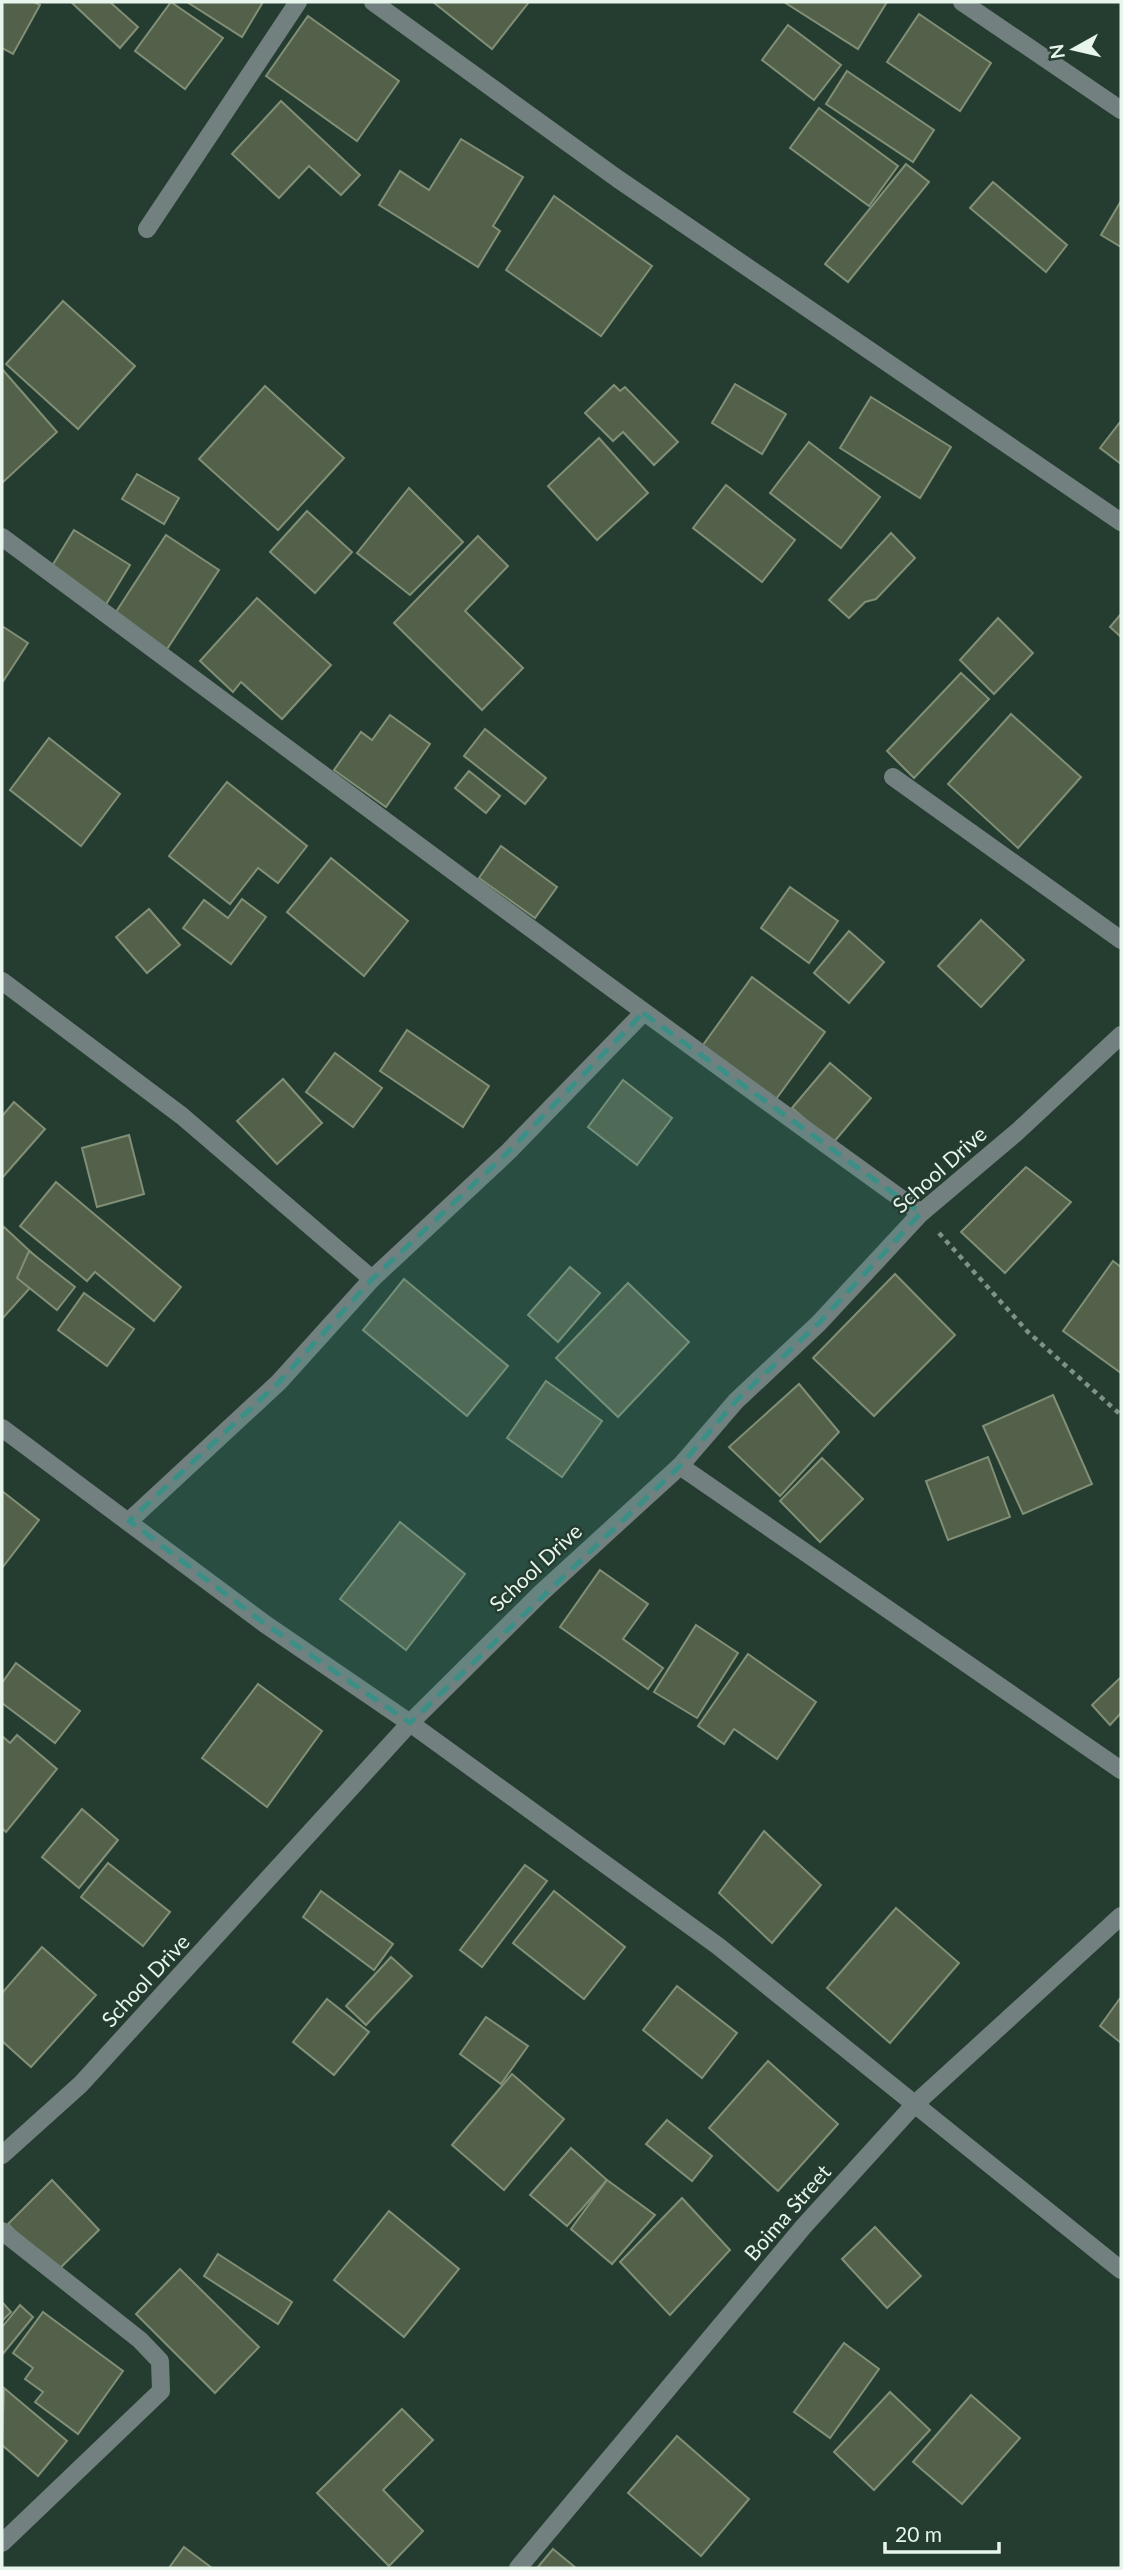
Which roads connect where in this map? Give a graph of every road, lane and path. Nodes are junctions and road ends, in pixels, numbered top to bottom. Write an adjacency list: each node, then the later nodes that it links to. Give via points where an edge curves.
1 (298, 2): 5 (street)
2 (373, 2): 6 (street, via 618,179)
3 (962, 2): 4 (street)
4 (1121, 110)
5 (146, 229)
6 (1121, 522)
7 (2, 537): 11 (street)
8 (893, 777): 9 (street)
9 (1121, 940)
10 (2, 981): 14 (street, via 182,1116)
11 (643, 1013): 13 (street); 14 (street, via 509,1151)
12 (1121, 1035): 13 (street, School Drive)
13 (921, 1213): 15 (path, via 1028,1332); 17 (street, School Drive, via 819,1323 736,1401)
14 (372, 1279): 18 (street, via 279,1382)
15 (1121, 1415)
16 (2, 1428): 18 (street)
17 (680, 1466): 19 (street, School Drive, via 541,1593); 20 (street)
18 (129, 1521): 19 (street, via 265,1624)
19 (410, 1723): 22 (street, via 718,1946); 23 (street, School Drive, via 81,2084)
20 (1121, 1770)
21 (1121, 1916): 22 (street, Boima Street)
22 (914, 2105): 25 (street); 27 (street, Boima Street, via 804,2226)
23 (2, 2155)
24 (2, 2231): 26 (street, via 140,2340 160,2361 161,2391)
25 (1121, 2270)
26 (2, 2543)
27 (518, 2568)

